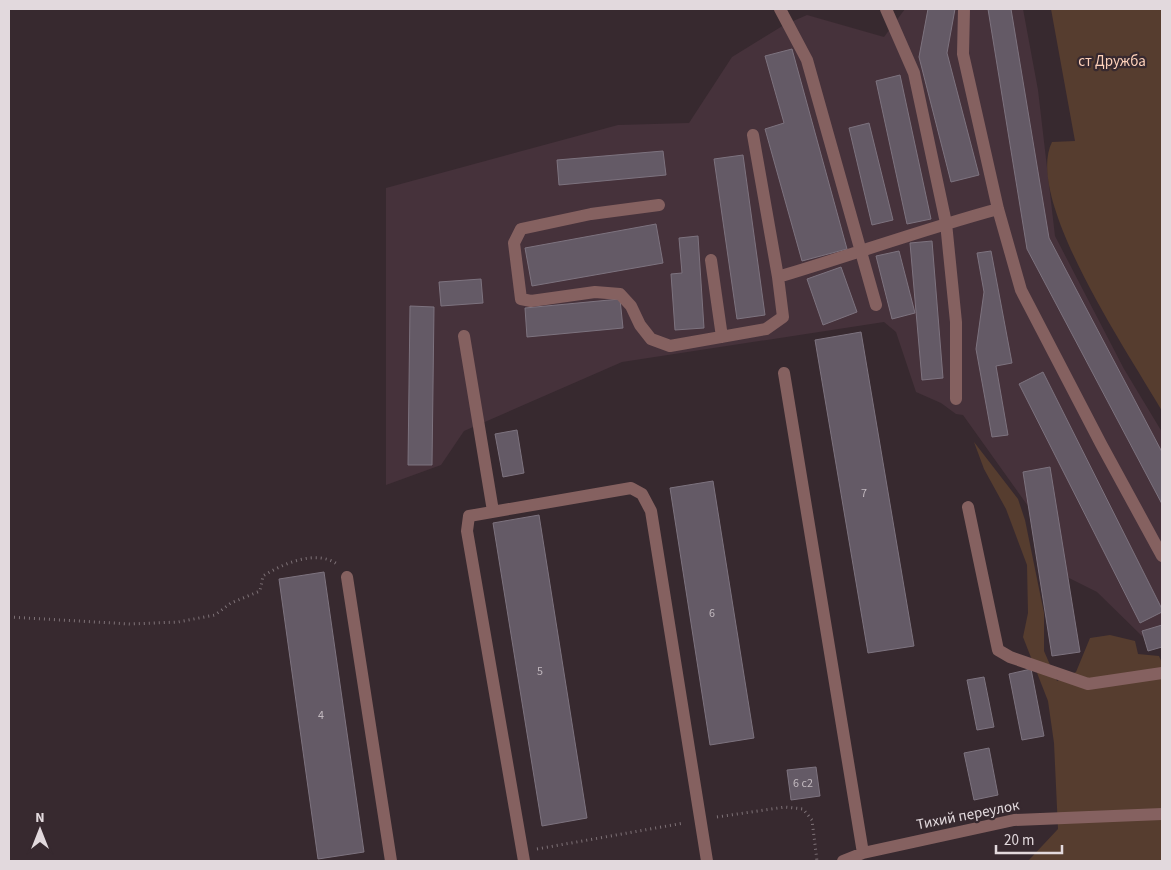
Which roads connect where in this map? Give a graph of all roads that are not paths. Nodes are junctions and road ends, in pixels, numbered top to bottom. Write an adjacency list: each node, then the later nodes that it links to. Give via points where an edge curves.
1 (780, 9): 8 (street, via 807,60)
2 (886, 9): 7 (street, via 914,73)
3 (964, 9): 6 (street, via 963,54)
4 (753, 136): 10 (street)
5 (660, 205): 13 (street, via 592,214 520,229 514,243 520,298 531,302 595,292 620,294 651,339 670,346)
6 (998, 209): 7 (street); 18 (street, via 1021,290)
7 (946, 223): 8 (street); 15 (street, via 956,322)
8 (861, 253): 10 (street); 11 (street)
9 (711, 260): 13 (street)
10 (778, 277): 13 (street, via 783,316 766,329)
11 (876, 305)
12 (464, 336): 17 (street)
13 (722, 337)
14 (784, 373): 22 (street)
15 (956, 399)
16 (968, 507): 20 (street, via 998,650 1088,684)
17 (493, 511): 24 (street, via 469,516 467,531); 25 (street, via 630,488 642,494 651,511)
18 (1162, 556)
19 (347, 577): 23 (street)
20 (1162, 673)
21 (1162, 814): 22 (street, Тихий переулок, via 1014,820)
22 (863, 853): 26 (street, Тихий переулок)
23 (391, 861)
24 (524, 861)
25 (707, 861)
26 (843, 861)

